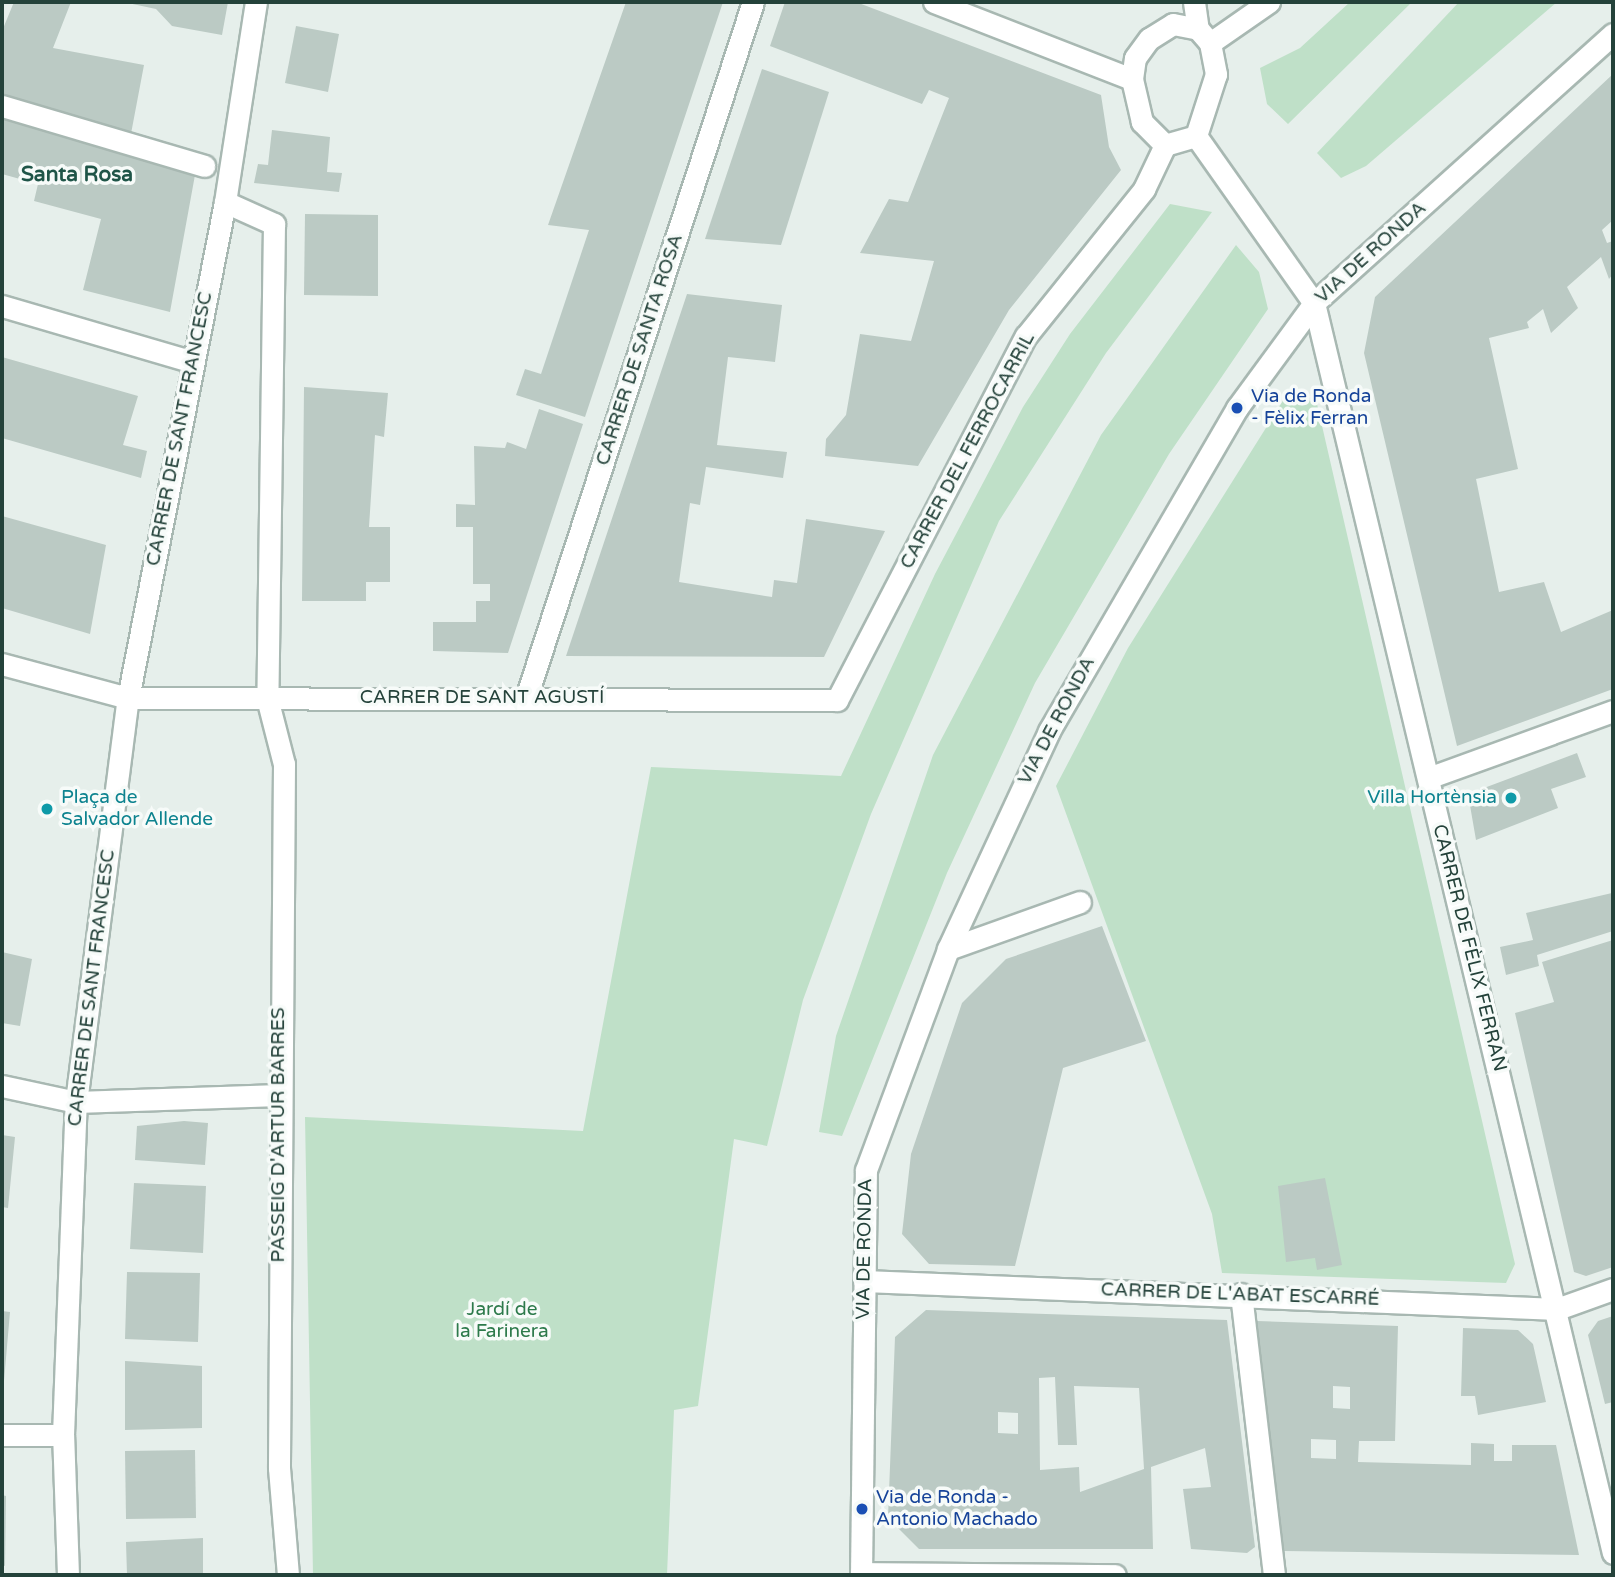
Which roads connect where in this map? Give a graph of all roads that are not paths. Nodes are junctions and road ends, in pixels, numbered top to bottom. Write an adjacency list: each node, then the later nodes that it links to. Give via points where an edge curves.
1 (256, 2): 13 (street, CARRER DE SANT FRANCESC)
2 (753, 2): 20 (street, CARRER DE SANTA ROSA)
3 (934, 2): 8 (street)
4 (1194, 2): 7 (street)
5 (1269, 2): 7 (street)
6 (1613, 34): 14 (street, VIA DE RONDA)
7 (1204, 36): 8 (street, via 1173,24 1149,39 1135,58); 10 (street, via 1216,74)
8 (1132, 79): 11 (street, via 1142,122)
9 (2, 106): 12 (street)
10 (1196, 136): 11 (street); 14 (street)
11 (1165, 145): 21 (street, CARRER DEL FERROCARRIL, via 1144,189 1026,336)
12 (204, 166)
13 (225, 202): 16 (street, CARRER DE SANT FRANCESC); 19 (street, via 274,224)
14 (1314, 303): 23 (street, CARRER DE FÈLIX FERRAN); 25 (street, VIA DE RONDA, via 1237,408 1062,707)
15 (2, 306): 16 (street)
16 (193, 362): 18 (street, CARRER DE SANT FRANCESC)
17 (2, 664): 18 (street, CARRER DE SANT AGUSTÍ)
18 (128, 698): 19 (street, CARRER DE SANT AGUSTÍ); 28 (street, CARRER DE SANT FRANCESC)
19 (267, 698): 20 (street, CARRER DE SANT AGUSTÍ); 27 (street, PASSEIG D'ARTUR BARRES, via 284,764)
20 (526, 698): 21 (street, CARRER DE SANT AGUSTÍ)
21 (837, 700)
22 (1613, 711): 23 (street)
23 (1428, 778): 32 (street, CARRER DE FÈLIX FERRAN)
24 (1080, 902): 25 (street)
25 (948, 949): 29 (street, VIA DE RONDA, via 866,1170)
26 (2, 1086): 28 (street)
27 (279, 1095): 28 (street); 38 (street, PASSEIG D'ARTUR BARRES, via 279,1468)
28 (76, 1102): 34 (street, CARRER DE SANT FRANCESC)
29 (863, 1281): 31 (street, CARRER DE L'ABAT ESCARRÉ); 36 (street, VIA DE RONDA)
30 (1613, 1289): 32 (street, CARRER DE L'ABAT ESCARRÉ)
31 (1241, 1294): 32 (street, CARRER DE L'ABAT ESCARRÉ); 40 (street)
32 (1557, 1309): 35 (street, CARRER DE FÈLIX FERRAN)
33 (2, 1435): 34 (street)
34 (63, 1436): 37 (street, CARRER DE SANT FRANCESC)
35 (1613, 1553)
36 (861, 1574): 39 (street)
37 (68, 1575)
38 (288, 1575)
39 (1115, 1575)
40 (1274, 1575)

